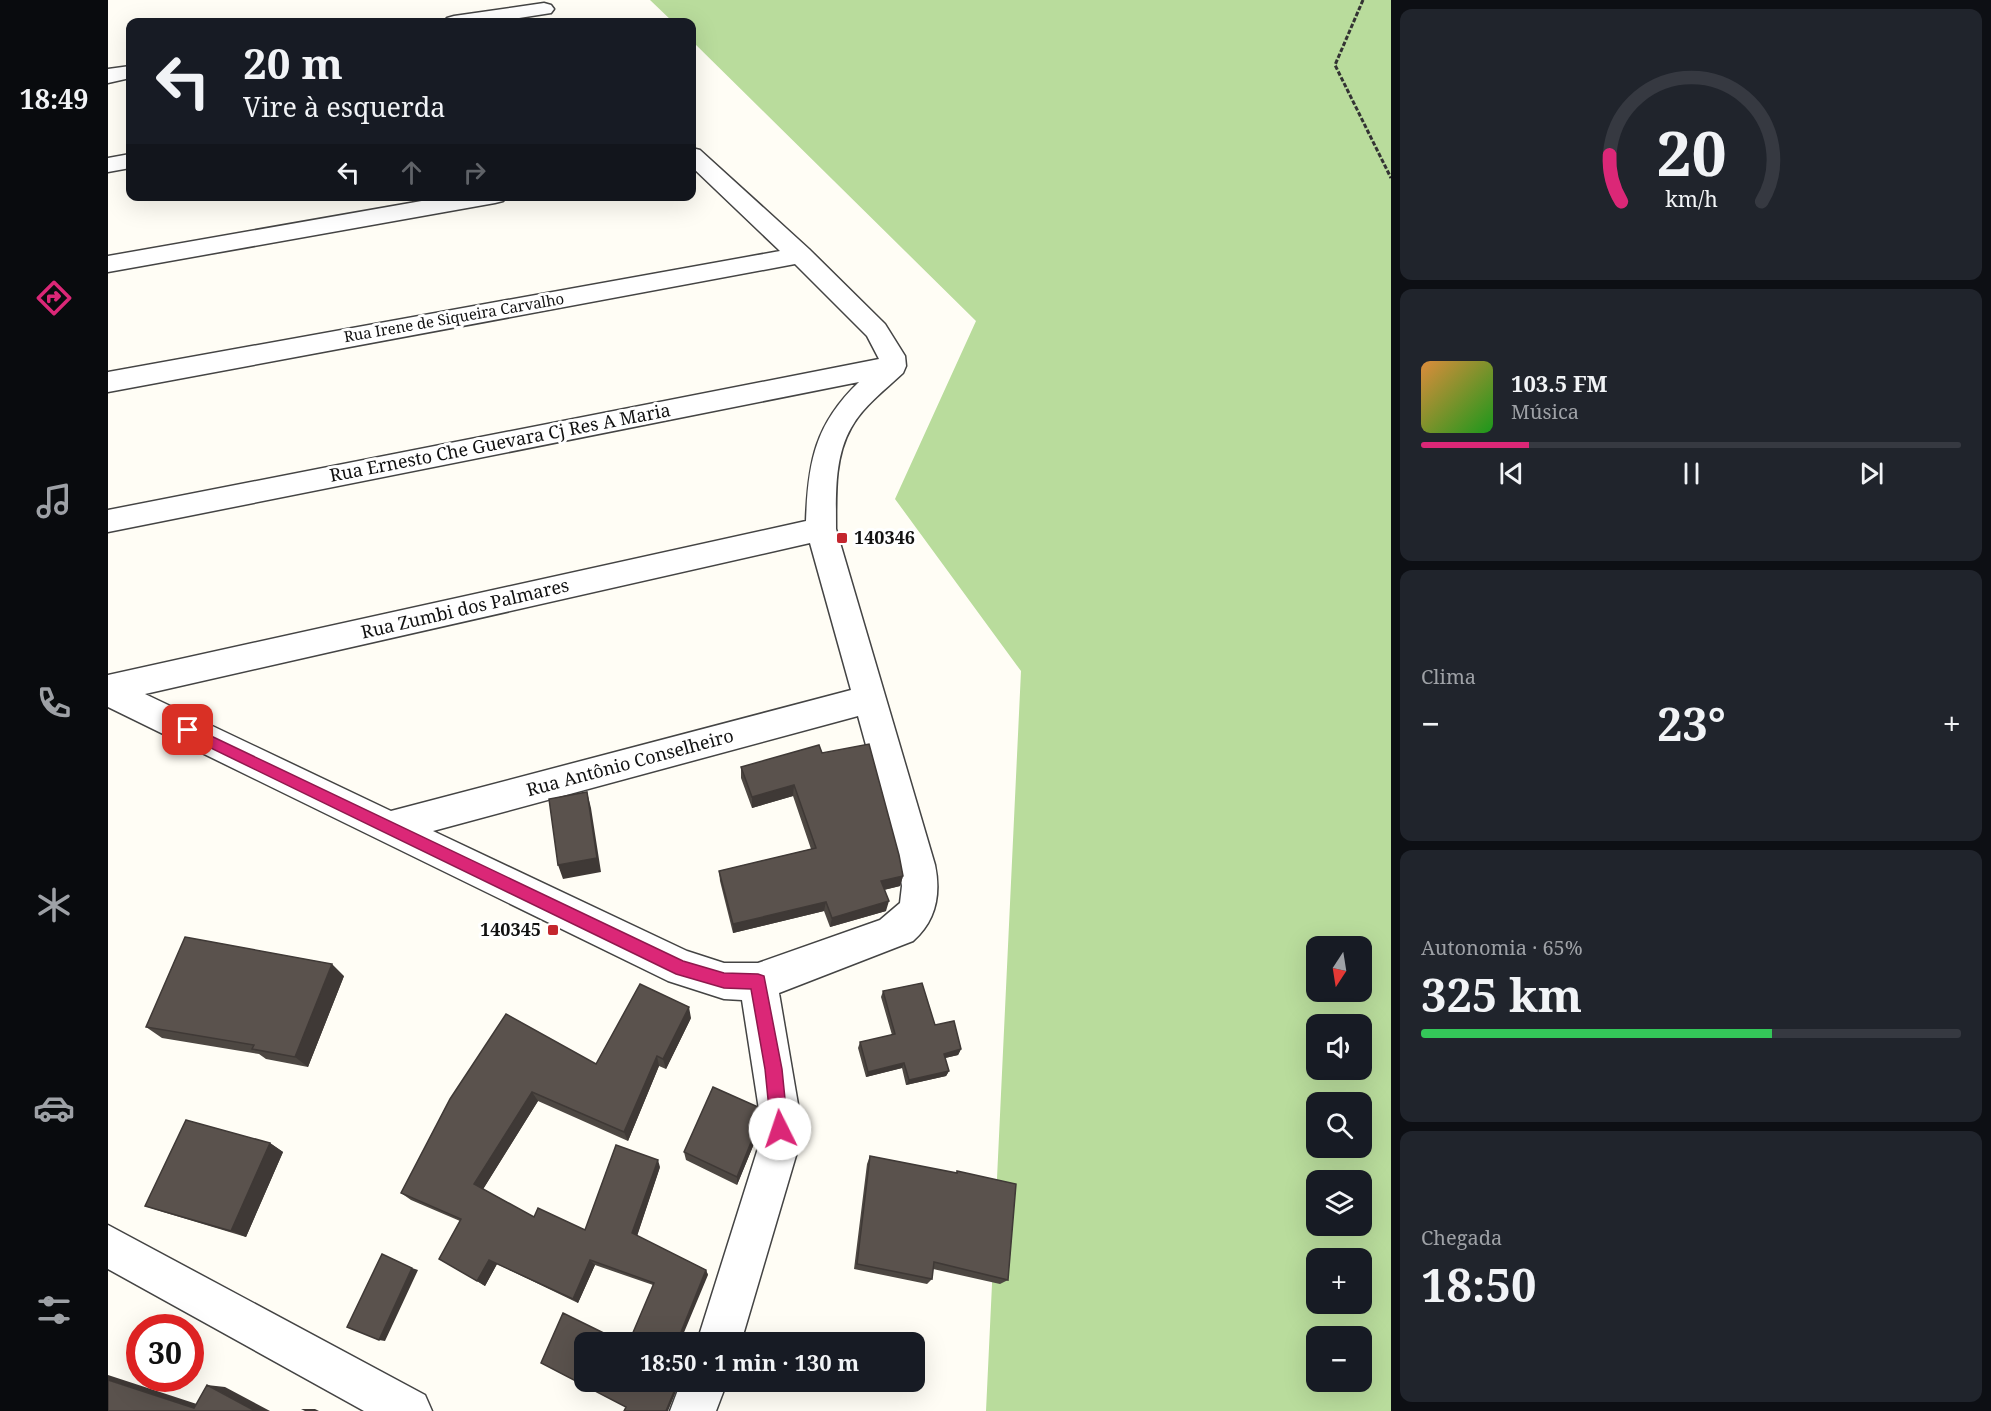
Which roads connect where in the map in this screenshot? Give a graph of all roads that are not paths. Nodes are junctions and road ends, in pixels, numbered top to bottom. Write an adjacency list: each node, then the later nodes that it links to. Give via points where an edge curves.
1 (525, 0): 2 (street, via 553,14)
2 (504, 18)
3 (126, 73): 4 (street)
4 (108, 76)
5 (126, 162): 7 (street)
6 (696, 162): 9 (street)
7 (108, 165)
8 (467, 201): 10 (street)
9 (800, 255): 11 (street, via 876,330 892,356); 12 (street, Rua Irene de Siqueira Carvalho)
10 (108, 264)
11 (893, 366): 13 (street, Rua Ernesto Che Guevara Cj Res A Maria); 14 (street, via 837,427 826,454)
12 (108, 382)
13 (108, 522)
14 (821, 529): 15 (street, Rua Zumbi dos Palmares); 16 (street)
15 (108, 691): 17 (street)
16 (870, 699): 17 (street, Rua Antônio Conselheiro); 18 (street, via 919,873 920,899 915,912 901,930)
17 (390, 827): 18 (street, via 681,968)
18 (741, 981): 20 (street, via 780,1116 780,1142)
19 (108, 1246): 22 (street)
20 (722, 1332)
21 (700, 1392): 23 (street)
22 (409, 1411)
23 (693, 1411)

